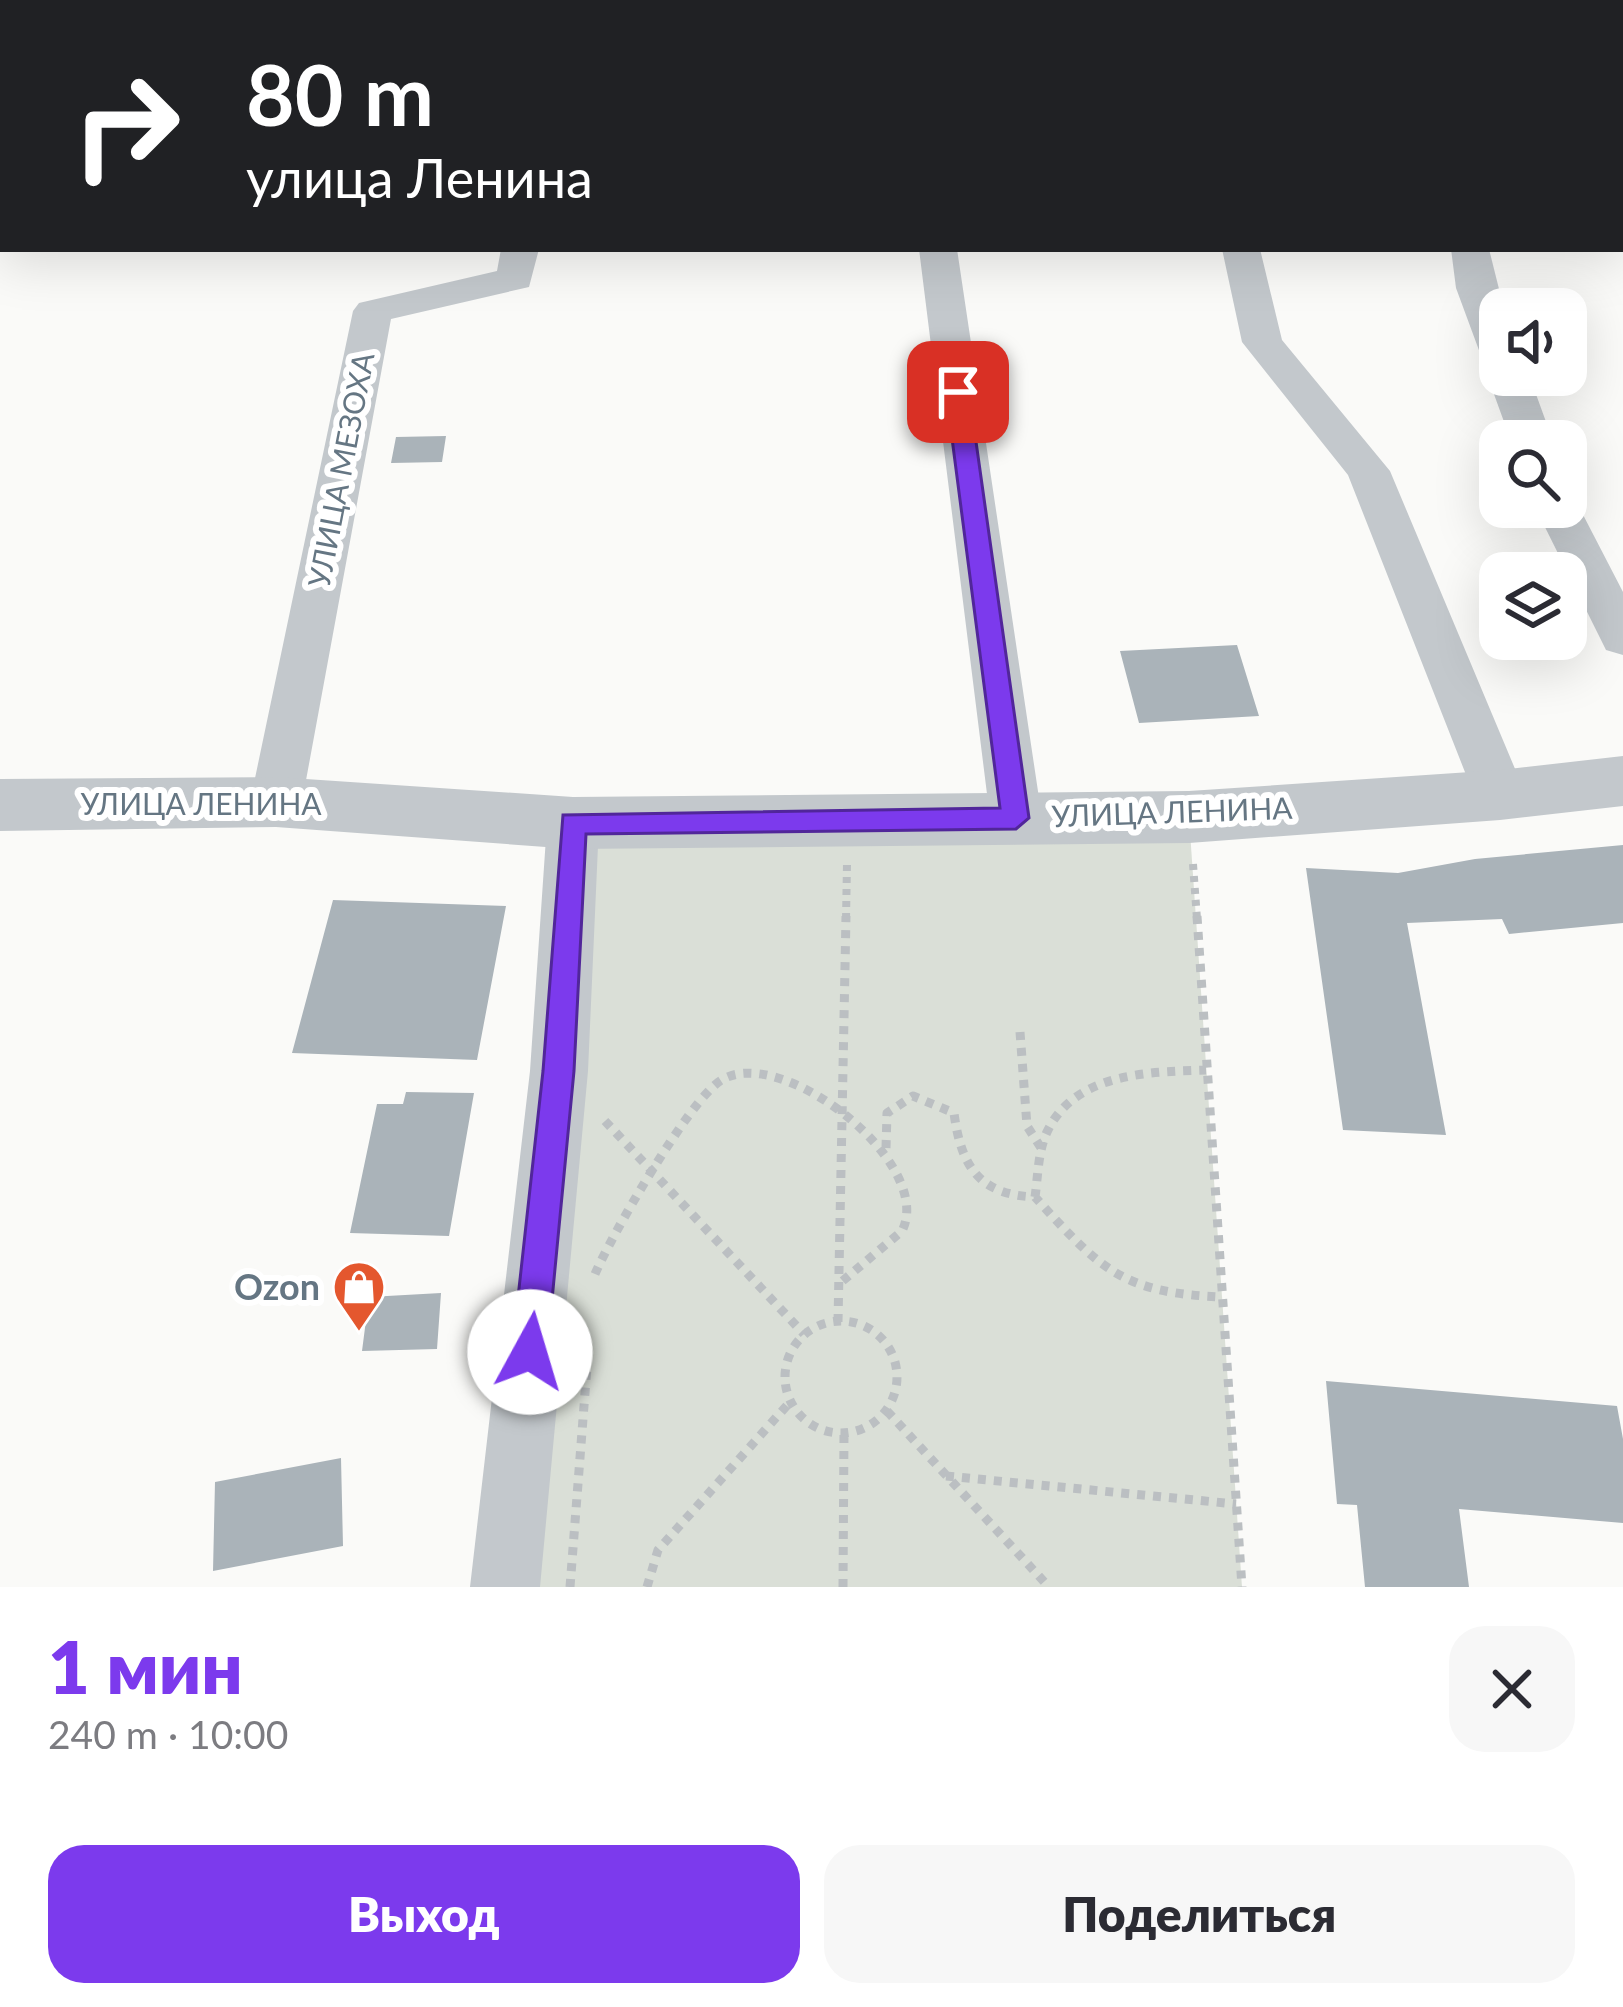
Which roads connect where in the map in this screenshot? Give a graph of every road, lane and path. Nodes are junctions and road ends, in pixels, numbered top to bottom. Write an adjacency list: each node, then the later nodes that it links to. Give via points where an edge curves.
1 (520, 252): 10 (street, УЛИЦА МЕЗОХА, via 515,279 373,310)
2 (938, 252): 13 (street)
3 (1242, 252): 9 (street, via 1262,342 1368,471)
4 (1470, 252): 5 (street)
5 (1479, 296)
6 (1568, 528): 7 (street)
7 (1623, 638)
8 (1623, 781): 9 (street, УЛИЦА ЛЕНИНА)
9 (1500, 795): 12 (street, УЛИЦА ЛЕНИНА)
10 (276, 802): 11 (street, УЛИЦА ЛЕНИНА); 15 (street, УЛИЦА ЛЕНИНА)
11 (0, 805)
12 (1190, 817): 13 (street, УЛИЦА ЛЕНИНА); 17 (path)
13 (1016, 818): 14 (street, УЛИЦА ЛЕНИНА)
14 (848, 820): 15 (street, УЛИЦА ЛЕНИНА); 19 (path)
15 (573, 823): 18 (street)
16 (1020, 1032): 21 (path, via 1027,1126)
17 (1207, 1070): 21 (path, via 1138,1072 1084,1090 1048,1130); 26 (path)
18 (559, 1071): 22 (path); 35 (street)
19 (842, 1115): 20 (path); 22 (path, via 797,1084 748,1072 717,1081); 24 (path)
20 (886, 1150): 23 (path, via 886,1113 913,1096 954,1112 957,1146 972,1178 1005,1198); 24 (path, via 908,1190 907,1223)
21 (1043, 1152): 23 (path)
22 (653, 1173): 25 (path, via 595,1268); 28 (path)
23 (1034, 1197): 26 (path, via 1102,1271 1168,1297)
24 (839, 1284): 27 (path)
25 (593, 1291)
26 (1222, 1297): 34 (path)
27 (838, 1322): 28 (path); 31 (path, via 887,1344 898,1377)
28 (804, 1334): 30 (path, via 785,1365)
29 (588, 1359): 36 (path)
30 (790, 1402): 32 (path, via 818,1428); 37 (path, via 658,1550)
31 (887, 1411): 32 (path); 33 (path)
32 (844, 1432): 38 (path)
33 (946, 1476): 34 (path); 39 (path)
34 (1236, 1504): 40 (path)
35 (505, 1587)
36 (570, 1587)
37 (647, 1587)
38 (843, 1587)
39 (1049, 1587)
40 (1242, 1587)

